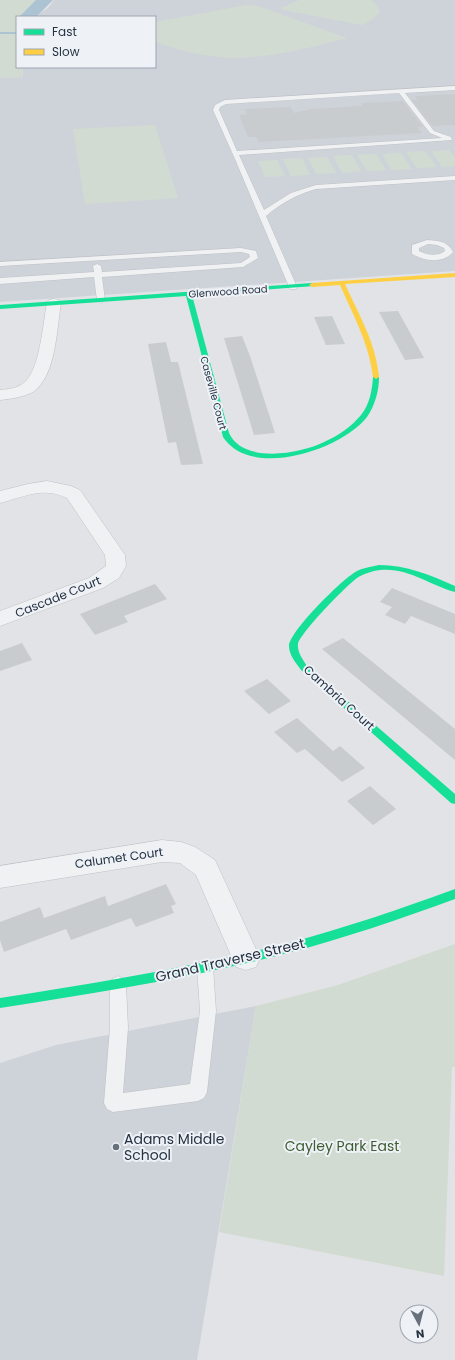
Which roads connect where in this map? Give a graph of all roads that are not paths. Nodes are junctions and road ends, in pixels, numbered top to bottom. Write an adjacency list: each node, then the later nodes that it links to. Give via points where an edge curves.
1 (455, 88): 2 (lane)
2 (400, 91): 3 (lane, via 432,132); 4 (lane, via 224,102 217,106 216,110)
3 (452, 139): 4 (lane)
4 (235, 152): 6 (lane)
5 (455, 178): 6 (lane, via 316,187 285,200)
6 (262, 216): 13 (lane)
7 (96, 258): 8 (lane); 9 (lane); 9 (lane, via 241,250 253,253 254,258 243,265)
8 (0, 264)
9 (98, 274): 11 (lane); 15 (lane)
10 (454, 277): 12 (street, Glenwood Road)
11 (0, 281)
12 (342, 283): 13 (street, Glenwood Road); 14 (street, Caseville Court, via 376,366 372,402 358,422 344,434 307,450 270,456 248,453 229,442)
13 (293, 287): 14 (street, Glenwood Road)
14 (189, 294): 15 (street, Glenwood Road)
15 (101, 300): 16 (street, Glenwood Road)
16 (54, 303): 17 (street, Glenwood Road); 18 (street, via 41,373 34,383 24,390)
17 (0, 307)
18 (0, 395)
19 (0, 497): 21 (street, Cascade Court, via 44,486 66,489 74,494 116,555 117,561 112,573 96,583)
20 (455, 589): 22 (street, Cambria Court, via 407,569 393,566 362,571 300,631 294,643 296,656 304,668)
21 (0, 619)
22 (455, 800)
23 (0, 877): 25 (street, Calumet Court, via 162,851 187,854 195,857 206,868)
24 (455, 894): 25 (street, Grand Traverse Street, via 331,935)
25 (246, 958): 26 (street, Grand Traverse Street)
26 (205, 967): 27 (street, Grand Traverse Street); 27 (lane, via 208,1012 198,1092 113,1103 120,1028)
27 (118, 984): 28 (street, Grand Traverse Street)
28 (0, 1003)

